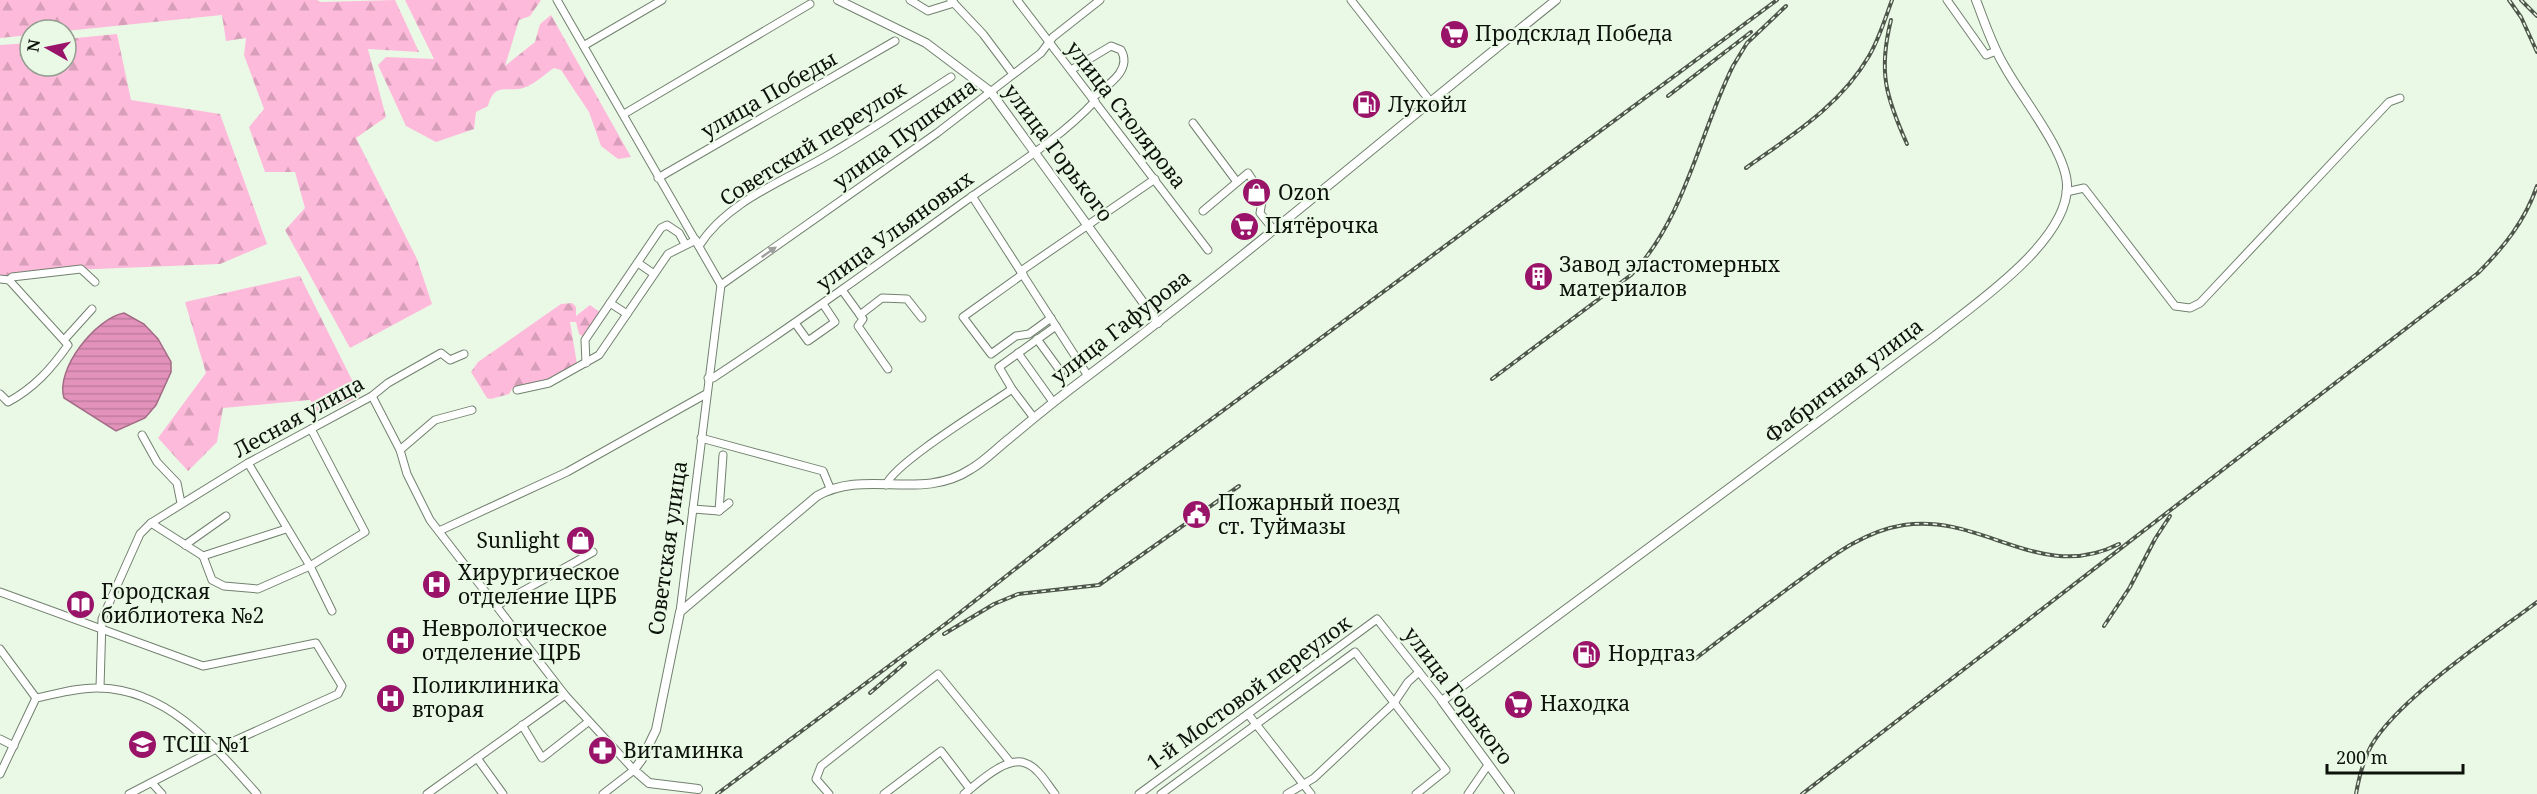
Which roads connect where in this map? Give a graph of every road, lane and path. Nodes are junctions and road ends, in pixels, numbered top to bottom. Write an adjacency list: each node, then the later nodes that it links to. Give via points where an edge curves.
1 (557, 0): 15 (street)
2 (662, 0): 15 (street)
3 (838, 0): 20 (main road, улица Горького, via 926,43)
4 (910, 0): 11 (street, via 928,11)
5 (1017, 0): 14 (street, улица Столярова)
6 (1100, 0): 14 (street, улица Пушкина)
7 (1351, 0): 23 (street)
8 (1556, 0): 23 (main road, улица Гафурова)
9 (1947, 0): 16 (street, via 1986,55)
10 (1976, 0): 16 (main road, Фабричная улица)
11 (953, 1): 18 (street)
12 (810, 4): 24 (street)
13 (895, 41): 27 (street, улица Победы)
14 (1050, 42): 17 (street, улица Столярова); 18 (street, улица Пушкина)
15 (585, 45): 24 (street)
16 (1996, 51): 30 (main road, Фабричная улица, via 2061,161)
17 (1071, 70): 22 (street, улица Столярова); 22 (street, улица Ульяновых, via 1111,46 1121,50 1125,62 1122,71)
18 (1013, 74): 20 (street, улица Пушкина)
19 (951, 77): 35 (street, Советский переулок, via 847,144 746,202)
20 (991, 92): 26 (main road, улица Горького); 44 (street, улица Пушкина, one-way to 20)
21 (2400, 98): 30 (street, via 2389,102 2249,253 2190,308 2175,306 2084,188)
22 (1093, 100): 26 (street, улица Ульяновых, via 1083,114); 28 (street, улица Столярова)
23 (1430, 101): 34 (main road, улица Гафурова)
24 (624, 114): 27 (street)
25 (1193, 123): 29 (street)
26 (1034, 152): 31 (street, улица Ульяновых); 33 (main road, улица Горького)
27 (658, 178): 35 (street)
28 (1155, 178): 33 (street); 37 (street, улица Столярова)
29 (1237, 182): 32 (street); 34 (street, via 1248,172 1259,186 1263,196 1260,213)
30 (2066, 192): 104 (main road, Фабричная улица, via 2062,211 2049,233 1993,289 1850,400)
31 (972, 196): 39 (street); 45 (street, улица Ульяновых)
32 (1203, 210)
33 (1089, 224): 39 (street); 54 (main road, улица Горького)
34 (1273, 229): 54 (main road, улица Гафурова)
35 (698, 243): 36 (street); 44 (street)
36 (685, 244): 38 (street, via 679,233 667,225); 40 (street, via 668,254)
37 (1208, 250)
38 (638, 263): 40 (street); 46 (street)
39 (1022, 273): 52 (street); 52 (street, via 963,317 991,354)
40 (654, 274): 49 (street)
41 (0, 279): 42 (street)
42 (9, 280): 43 (street, via 81,269); 57 (street)
43 (95, 282)
44 (721, 285): 64 (street, Советская улица)
45 (842, 290): 47 (street, улица Ульяновых); 50 (street)
46 (610, 303): 49 (street); 60 (street, via 585,340)
47 (823, 304): 53 (street, улица Ульяновых); 53 (street, via 836,322 808,341)
48 (92, 309): 57 (street)
49 (627, 314): 60 (street, via 599,355)
50 (860, 315): 51 (street, via 882,298 907,299); 61 (street, via 863,319 858,326)
51 (922, 318)
52 (1051, 318): 55 (street)
53 (795, 323): 64 (street, улица Ульяновых)
54 (1158, 323): 63 (main road, улица Гафурова)
55 (1056, 326): 56 (street); 63 (street)
56 (1038, 339): 59 (street); 62 (street)
57 (66, 343): 67 (street, via 53,367 23,394 8,402)
58 (464, 354): 69 (street, Лесная улица, via 450,360 441,353)
59 (1018, 354): 65 (street, via 999,367); 70 (street)
60 (586, 363): 66 (street, via 549,383)
61 (888, 369)
62 (1061, 372)
63 (1088, 376): 70 (main road, улица Гафурова)
64 (708, 378): 68 (street, Советская улица)
65 (1012, 389): 72 (street); 79 (street, via 924,450 889,477)
66 (517, 390)
67 (0, 394)
68 (706, 394): 75 (street, Советская улица); 88 (street, via 567,472)
69 (372, 396): 73 (street, Лесная улица); 76 (street)
70 (1053, 402): 72 (main road, улица Гафурова)
71 (472, 410): 76 (street, via 435,420)
72 (1034, 418): 79 (main road, улица Гафурова, via 971,470 940,483)
73 (311, 429): 78 (street, Лесная улица); 92 (street, via 365,532)
74 (142, 435): 81 (street, via 157,462 177,483)
75 (701, 438): 80 (street, via 823,471); 83 (street, Советская улица)
76 (400, 450): 88 (street, via 407,474)
77 (723, 455): 84 (street)
78 (248, 463): 81 (street, Лесная улица, via 206,492); 87 (street)
79 (886, 485): 80 (main road, улица Гафурова)
80 (830, 488): 96 (main road, улица Гафурова)
81 (181, 503): 86 (street, Лесная улица)
82 (729, 503): 84 (street)
83 (693, 509): 84 (street); 96 (street, Советская улица)
84 (719, 511)
85 (226, 516): 89 (street)
86 (151, 523): 89 (street); 98 (street, via 140,534)
87 (286, 529): 91 (street); 92 (street)
88 (439, 531): 94 (street)
89 (185, 545): 91 (street)
90 (593, 552): 94 (street)
91 (203, 556): 92 (street, via 212,580 224,586 258,589)
92 (310, 566): 95 (street)
93 (0, 592): 98 (street)
94 (496, 606): 102 (street)
95 (332, 611)
96 (680, 612): 116 (main road, Советская улица, via 656,730)
97 (1377, 619): 100 (street, улица Горького); 106 (street, 1-й Мостовой переулок)
98 (101, 628): 101 (street); 112 (street, via 203,666 316,643 342,686 338,694)
99 (0, 649): 103 (street)
100 (1419, 672): 104 (street, улица Горького); 105 (street)
101 (100, 688): 103 (street); 112 (street, via 147,698 171,710)
102 (565, 695): 107 (street); 109 (street)
103 (36, 698): 111 (street)
104 (1442, 701): 115 (main road, улица Горького)
105 (1394, 703): 108 (street, via 1355,652); 119 (street, via 1314,778); 135 (street, via 1446,770)
106 (1248, 714): 108 (street); 131 (street, 1-й Мостовой переулок)
107 (588, 722): 109 (street, via 542,758); 116 (street)
108 (1255, 724): 119 (street); 132 (street)
109 (522, 725): 113 (street)
110 (0, 739): 111 (street)
111 (15, 746): 117 (street)
112 (216, 749): 118 (street); 124 (street)
113 (477, 758): 125 (street); 126 (street)
114 (1010, 762): 121 (street); 128 (street, via 938,674 821,766 816,779); 130 (street, via 1025,763 1035,769)
115 (1488, 765): 136 (street); 137 (main road, улица Горького)
116 (634, 770): 120 (main road, via 649,783); 127 (street, Советская улица)
117 (0, 774)
118 (152, 783): 122 (street); 123 (street)
119 (1302, 783): 133 (street); 134 (street)
120 (698, 789)
121 (967, 792): 129 (street, via 941,751)
122 (129, 794)
123 (162, 794)
124 (257, 794)
125 (427, 794)
126 (503, 794)
127 (603, 794)
128 (829, 794)
129 (884, 794)
130 (1054, 794)
131 (1139, 794)
132 (1161, 794)
133 (1287, 794)
134 (1311, 794)
135 (1416, 794)
136 (1468, 794)
137 (1510, 794)

